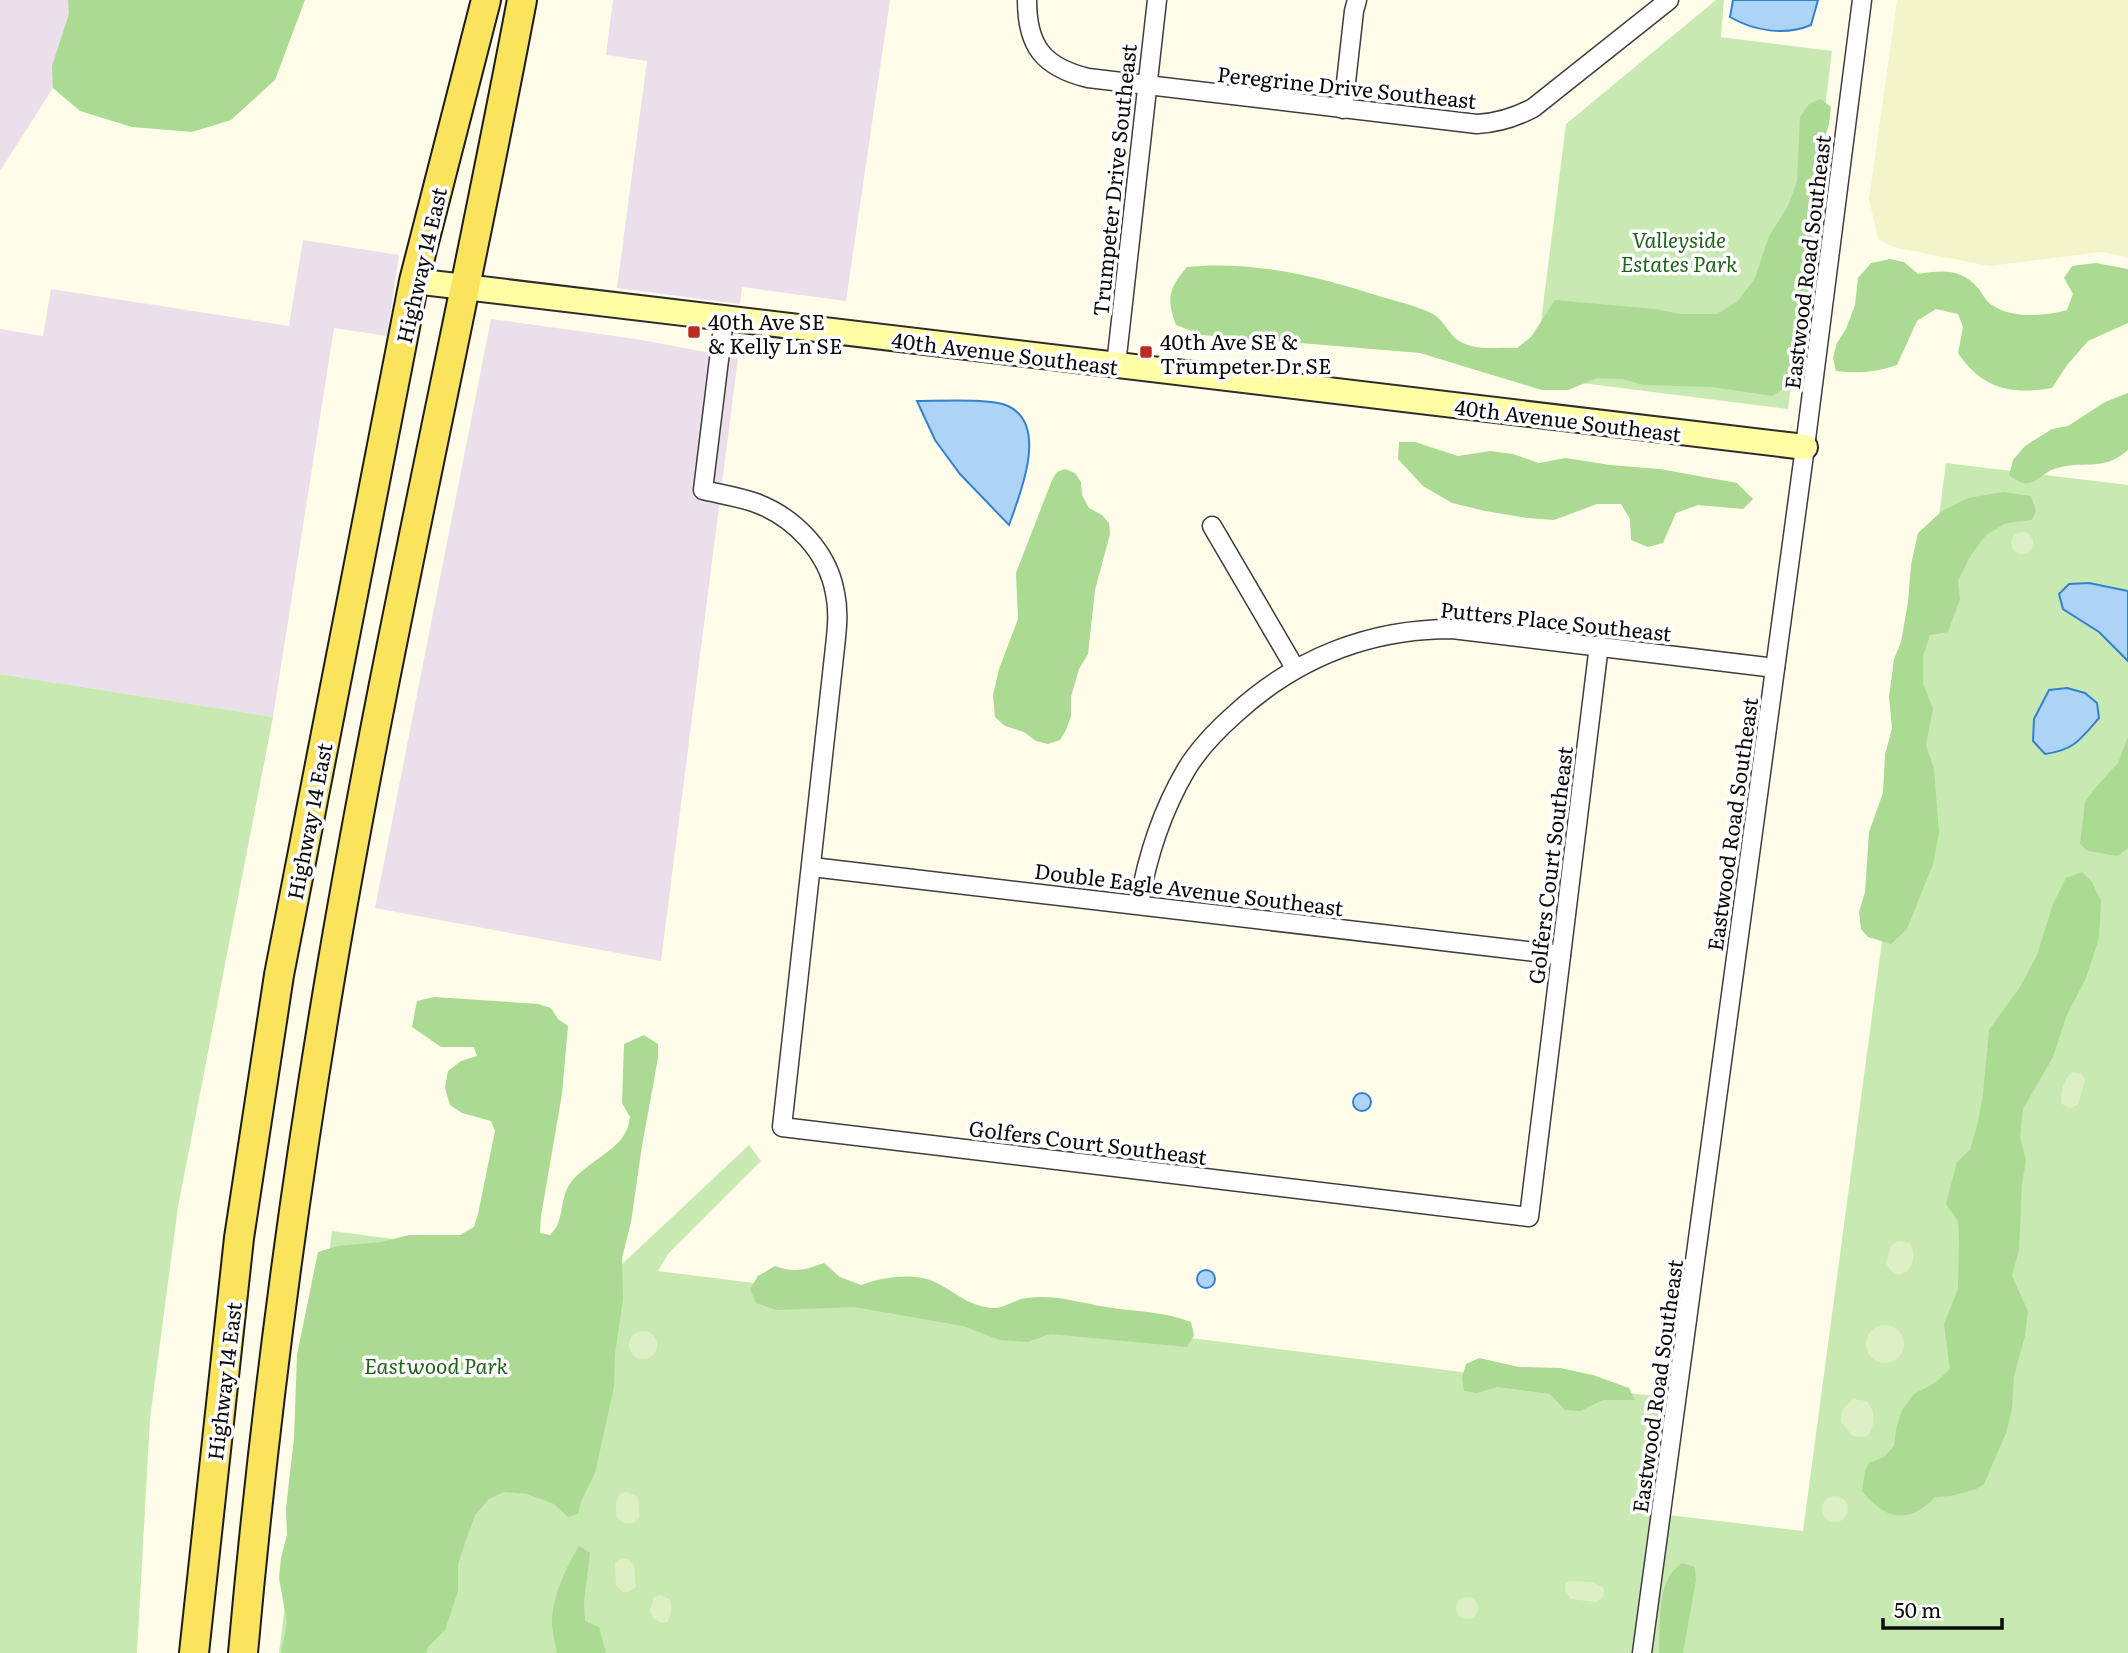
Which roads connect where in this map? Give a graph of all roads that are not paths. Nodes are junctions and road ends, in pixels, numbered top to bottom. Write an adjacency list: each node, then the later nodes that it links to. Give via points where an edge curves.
1 (486, 0): 10 (main road, Highway 14 East)
2 (522, 0): 11 (main road)
3 (1027, 0): 8 (street, Peregrine Drive Southeast, via 1027,24 1035,47 1049,61 1076,75)
4 (1157, 0): 8 (street, Trumpeter Drive Southeast)
5 (1357, 0): 9 (street)
6 (1670, 0): 9 (street, Peregrine Drive Southeast, via 1514,118 1477,124)
7 (1862, 0): 14 (street, Eastwood Road Southeast)
8 (1147, 86): 9 (street, Peregrine Drive Southeast); 13 (street, Trumpeter Drive Southeast)
9 (1343, 109)
10 (414, 281): 11 (street, 40th Avenue Southeast); 22 (main road, Highway 14 East, via 279,975 239,1238)
11 (465, 288): 12 (street, 40th Avenue Southeast); 23 (main road, via 329,984 297,1194)
12 (724, 319): 13 (street, 40th Avenue Southeast); 19 (street, Golfers Court Southeast, via 703,490 755,503 789,521 819,553 835,591 836,637)
13 (1116, 365): 14 (street, 40th Avenue Southeast)
14 (1805, 447): 18 (street, Eastwood Road Southeast)
15 (1212, 526): 17 (street)
16 (1599, 645): 17 (street, Putters Place Southeast, via 1452,629 1407,631 1353,643); 18 (street, Putters Place Southeast); 21 (street, Golfers Court Southeast)
17 (1295, 668): 20 (street, Putters Place Southeast, via 1225,723 1187,768 1159,826)
18 (1775, 668): 24 (street, Eastwood Road Southeast)
19 (812, 867): 20 (street, Double Eagle Avenue Southeast); 21 (street, Golfers Court Southeast, via 782,1127 1529,1217)
20 (1139, 904): 21 (street, Double Eagle Avenue Southeast)
21 (1561, 955)
22 (194, 1653)
23 (243, 1653)
24 (1642, 1653)

